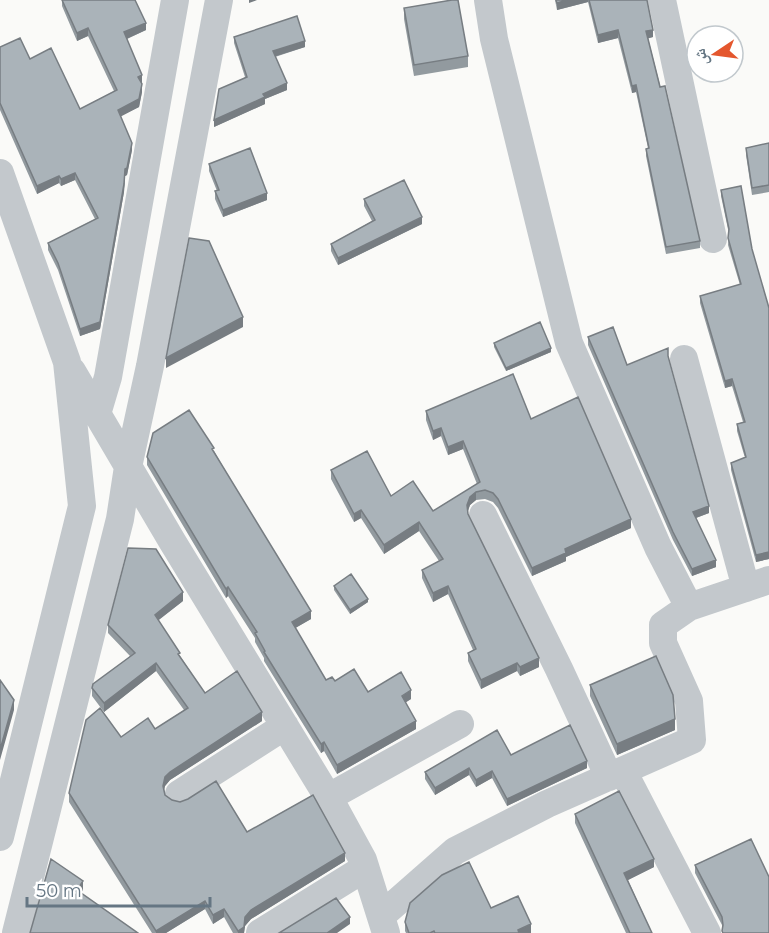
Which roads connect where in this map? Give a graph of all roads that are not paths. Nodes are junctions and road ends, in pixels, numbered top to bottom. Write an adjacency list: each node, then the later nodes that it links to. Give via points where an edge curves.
1 (175, 0): 10 (street, via 108,377)
2 (219, 0): 11 (street)
3 (488, 0): 14 (street, via 494,39 569,343 658,547)
4 (662, 0): 7 (street)
5 (0, 173): 6 (street)
6 (5, 206): 9 (street)
7 (713, 239)
8 (684, 359): 13 (street)
9 (67, 362): 10 (street); 20 (street, via 82,506)
10 (97, 414): 11 (street)
11 (128, 467): 16 (street); 23 (street, via 120,519)
12 (483, 515): 17 (street)
13 (758, 584): 14 (street)
14 (689, 607): 17 (street, via 663,625 663,644 689,701 692,740)
15 (460, 724): 19 (street)
16 (285, 726): 18 (street); 19 (street)
17 (616, 774): 22 (street, via 546,804 455,851); 25 (street)
18 (179, 794)
19 (329, 797): 21 (street)
20 (0, 837)
21 (365, 868): 22 (street); 24 (street)
22 (383, 925)
23 (16, 933)
24 (260, 933)
25 (707, 933)

